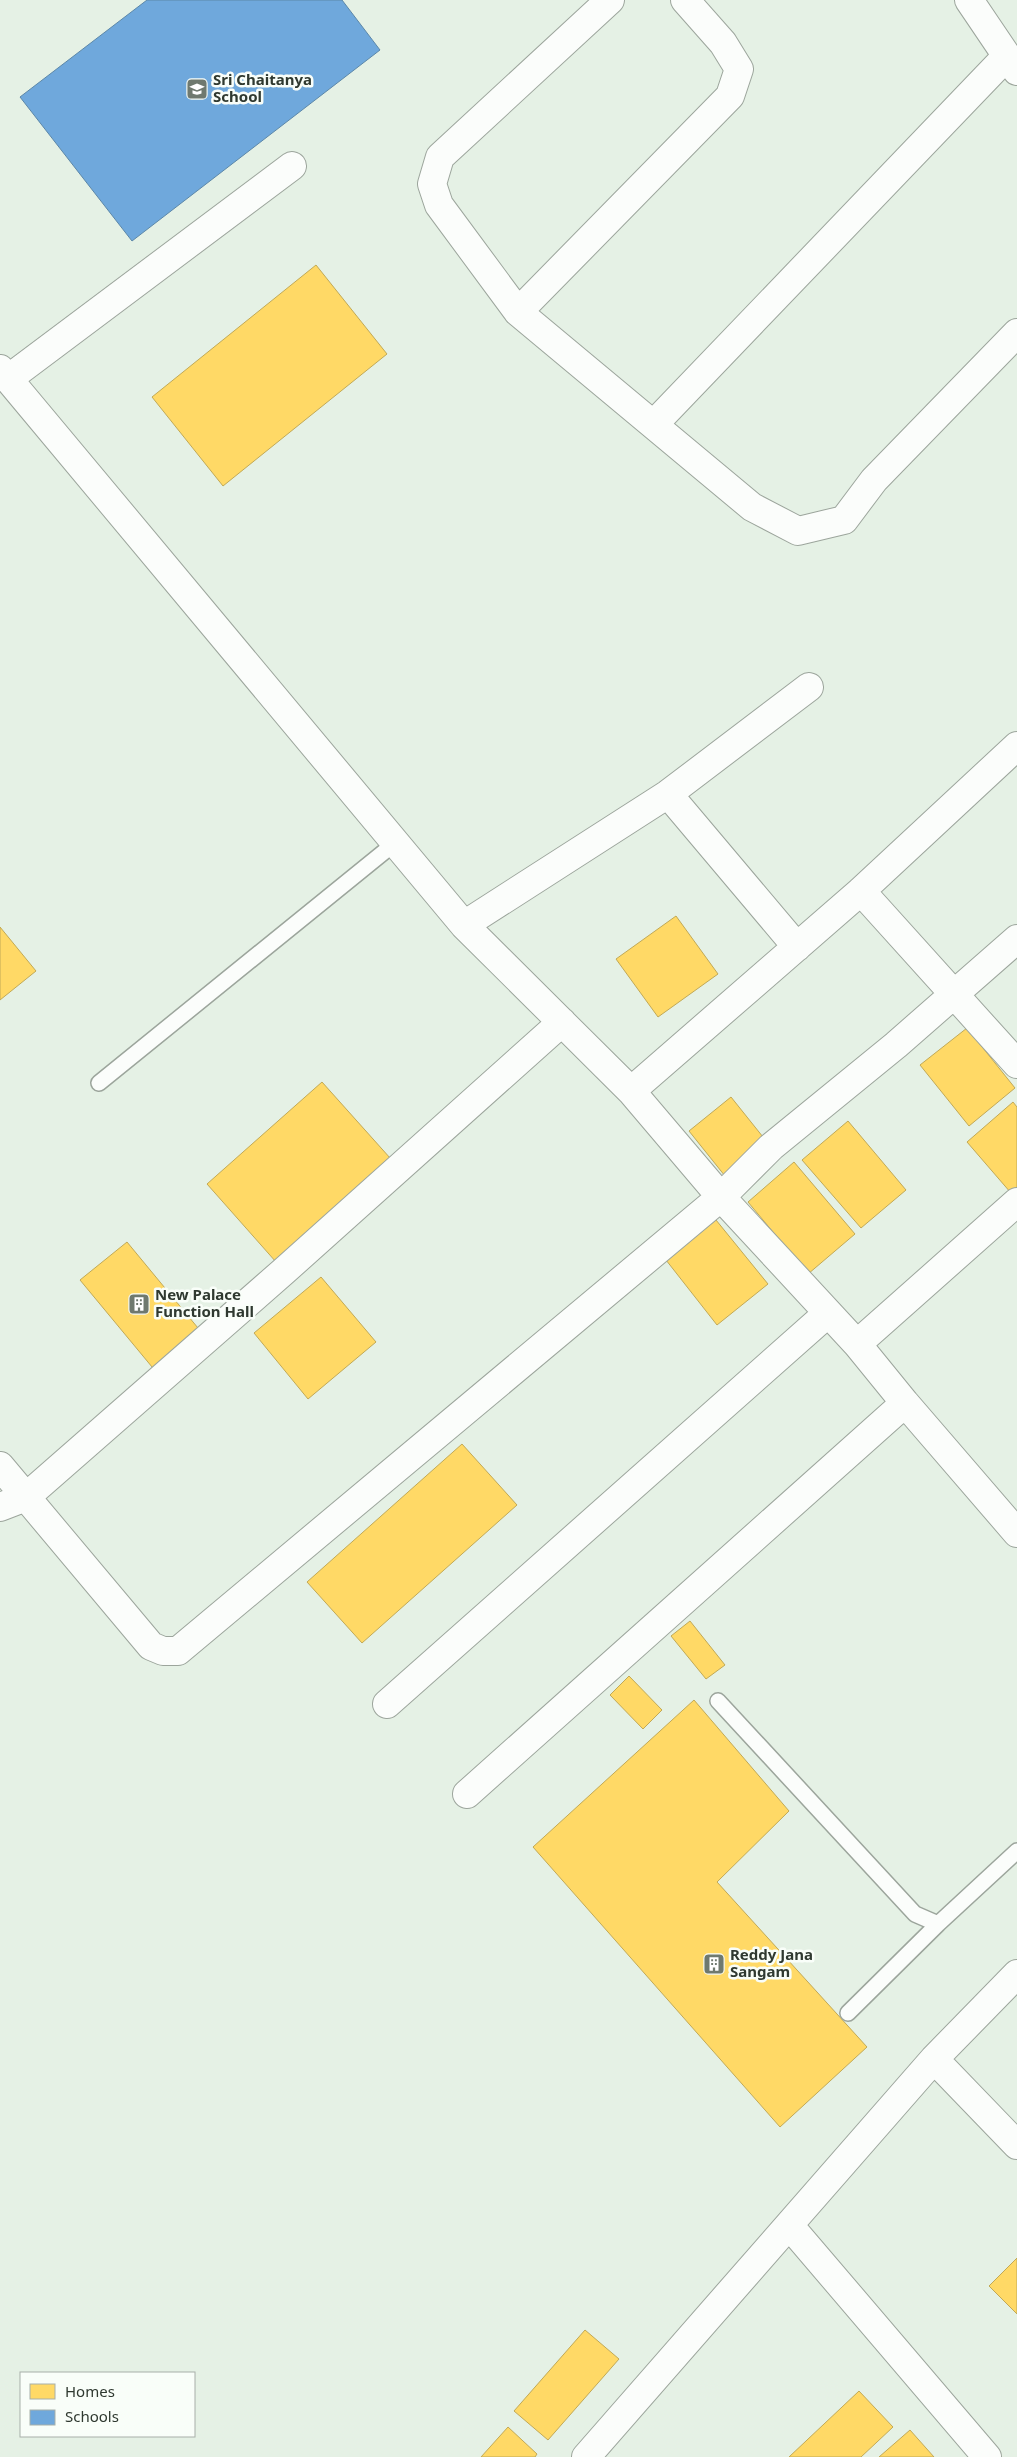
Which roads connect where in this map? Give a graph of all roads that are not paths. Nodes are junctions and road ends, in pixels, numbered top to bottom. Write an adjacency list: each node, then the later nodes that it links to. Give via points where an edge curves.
1 (610, 0): 6 (street, via 440,157 432,184 439,205)
2 (686, 0): 6 (street, via 723,44 739,69 730,96)
3 (969, 0): 4 (street)
4 (1011, 64): 9 (street)
5 (292, 166): 8 (street)
6 (518, 312): 9 (street)
7 (1017, 333): 9 (street, via 874,480 844,520 798,531 752,506)
8 (4, 374): 13 (street)
9 (654, 424)
10 (809, 687): 12 (street)
11 (1017, 746): 14 (street)
12 (668, 794): 15 (street); 17 (street)
13 (395, 843): 15 (street); 21 (lane)
14 (861, 891): 17 (street); 18 (street)
15 (464, 925): 19 (street)
16 (1017, 939): 18 (street)
17 (797, 947): 22 (street)
18 (954, 995): 20 (street); 23 (street, via 771,1147)
19 (562, 1022): 22 (street); 29 (street)
20 (1017, 1064)
21 (99, 1084)
22 (631, 1091): 23 (street)
23 (721, 1197): 25 (street); 29 (street, via 178,1651 163,1651 151,1646)
24 (1017, 1202): 26 (street)
25 (828, 1313): 26 (street); 33 (street)
26 (857, 1344): 27 (street)
27 (904, 1403): 31 (street); 34 (street)
28 (0, 1466): 29 (street)
29 (26, 1497): 30 (street)
30 (0, 1507)
31 (1017, 1533)
32 (718, 1701): 36 (lane, via 915,1914)
33 (387, 1704)
34 (467, 1794)
35 (1017, 1851): 36 (lane)
36 (938, 1924): 38 (lane)
37 (1017, 1974): 39 (street)
38 (848, 2013)
39 (934, 2059): 40 (street); 41 (street)
40 (1017, 2145)
41 (790, 2225): 42 (street); 43 (street)
42 (979, 2454)
43 (586, 2457)

